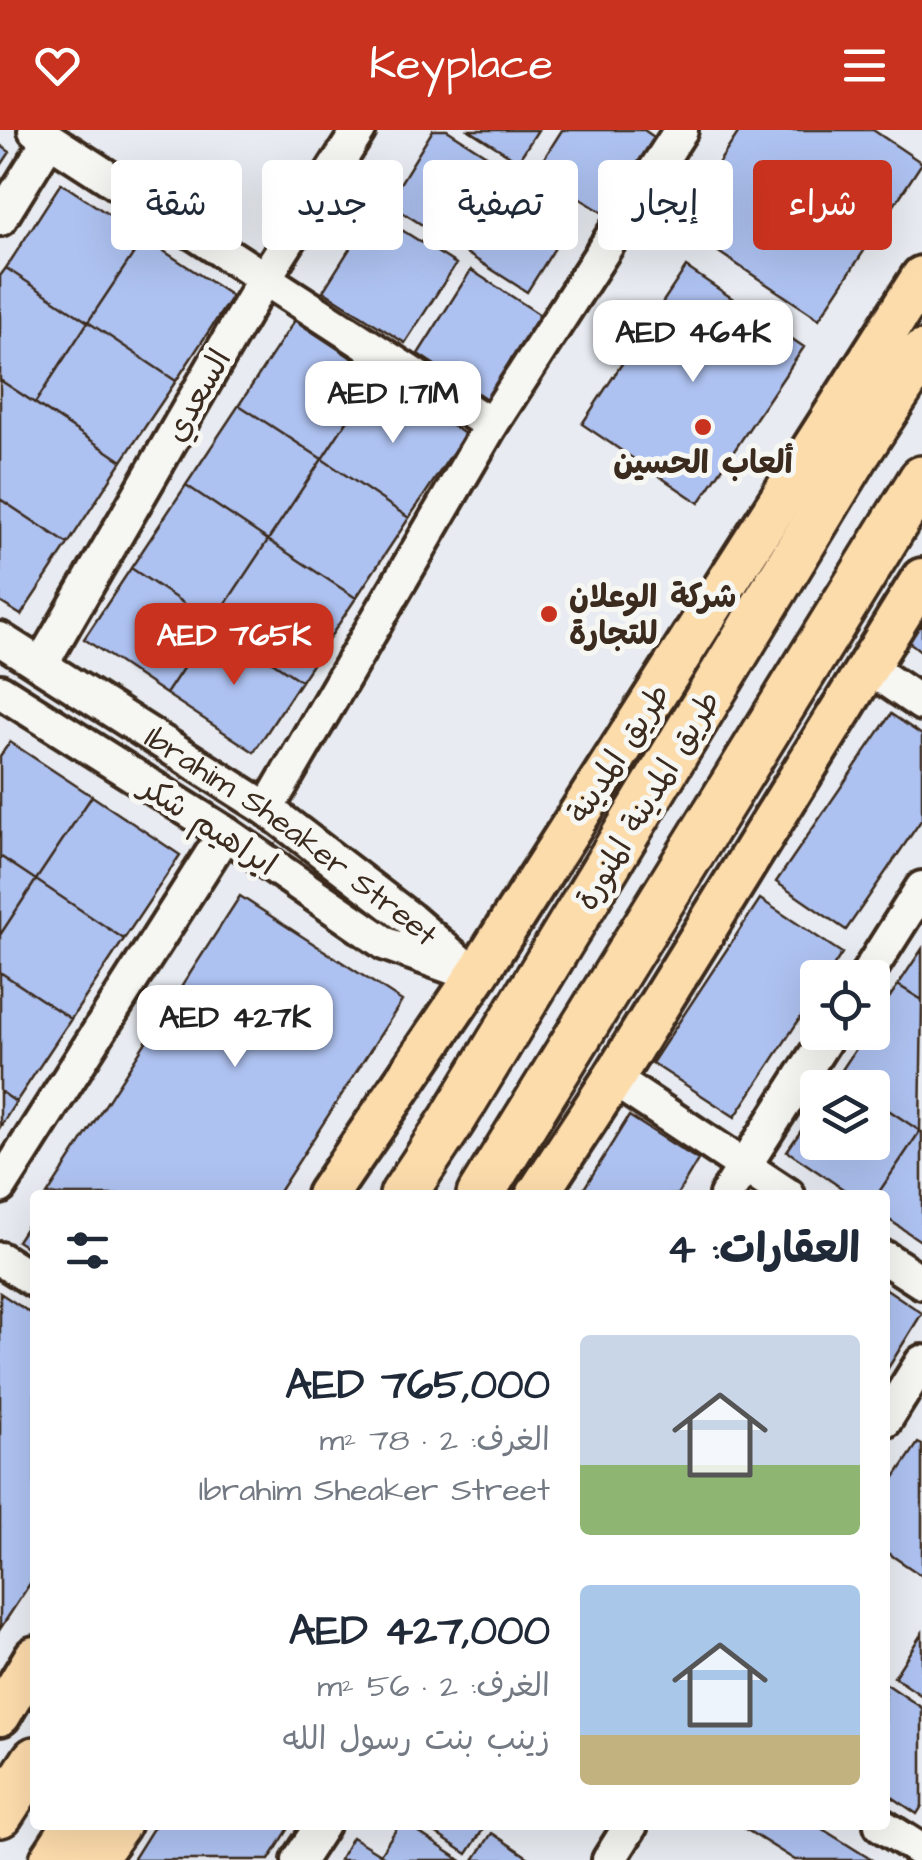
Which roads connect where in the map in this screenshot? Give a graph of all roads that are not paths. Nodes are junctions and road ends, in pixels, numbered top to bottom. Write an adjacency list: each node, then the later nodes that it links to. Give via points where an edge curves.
1 (359, 130): 5 (street, السعدي)
2 (682, 130): 8 (street)
3 (42, 135): 4 (street); 5 (street)
4 (0, 219)
5 (264, 278): 8 (street); 12 (street, السعدي)
6 (922, 278): 20 (main road, طريق المدينة)
7 (922, 354): 28 (highway, طريق المدينة المنورة)
8 (491, 425): 16 (street)
9 (922, 479): 24 (highway, طريق المدينة المنورة)
10 (922, 578): 13 (main road)
11 (0, 639): 12 (street, Ibrahim Sheaker Street)
12 (41, 665): 16 (street, Ibrahim Sheaker Street)
13 (866, 666): 15 (street); 22 (main road)
14 (0, 691): 17 (street, ابراهيم شكر)
15 (922, 704)
16 (267, 809): 20 (street, Ibrahim Sheaker Street)
17 (226, 834): 20 (street, ابراهيم شكر, via 386,944); 25 (street)
18 (922, 888): 19 (street)
19 (876, 960)
20 (476, 976): 26 (main road, طريق المدينة); 27 (main road, طريق المدينة)
21 (819, 1050): 23 (street)
22 (613, 1079): 23 (street); 29 (main road)
23 (744, 1167): 30 (street); 31 (street)
24 (489, 1181)
25 (0, 1187)
26 (331, 1190)
27 (361, 1190)
28 (406, 1190)
29 (540, 1190)
30 (729, 1190)
31 (780, 1190)
32 (0, 1260): 34 (street)
33 (890, 1261): 35 (street)
34 (30, 1279)
35 (922, 1282)
36 (922, 1362): 37 (street)
37 (890, 1413)
38 (30, 1665): 39 (main road)
39 (0, 1715)
40 (30, 1768): 41 (highway)
41 (0, 1814)
42 (73, 1830): 48 (highway)
43 (115, 1830): 49 (main road)
44 (319, 1830): 50 (street)
45 (628, 1830): 51 (street)
46 (889, 1830): 47 (street)
47 (922, 1851)
48 (53, 1860)
49 (94, 1860)
50 (299, 1860)
51 (609, 1860)

